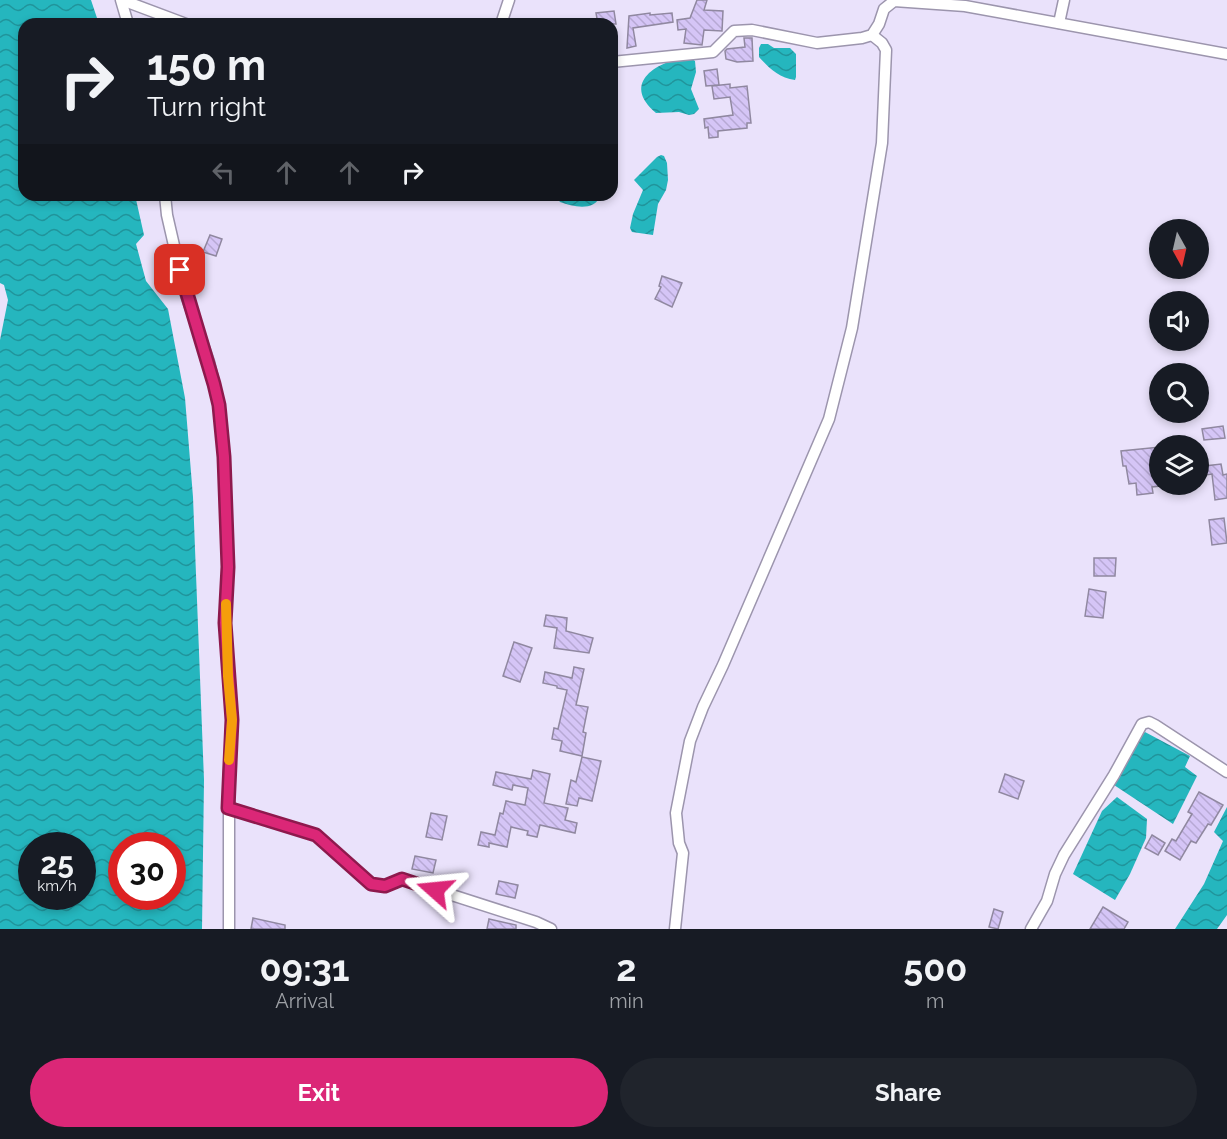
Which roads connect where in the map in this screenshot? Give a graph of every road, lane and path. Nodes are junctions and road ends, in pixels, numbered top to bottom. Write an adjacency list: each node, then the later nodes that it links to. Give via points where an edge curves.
1 (121, 0): 4 (street); 5 (street)
2 (509, 0): 6 (street)
3 (1064, 0): 7 (street)
4 (126, 18)
5 (170, 18)
6 (505, 18)
7 (1059, 23): 8 (street, via 965,6 894,1 884,9); 9 (street)
8 (872, 35): 10 (street, via 817,43 752,30 734,31 714,52); 16 (street, via 886,50 882,143 852,328 829,419 690,741 676,813 682,853)
9 (1227, 54)
10 (618, 61)
11 (166, 201): 13 (street, via 184,289 219,405 232,720)
12 (1227, 772): 17 (street, via 1155,725 1142,724 1064,855 1047,901)
13 (228, 808): 14 (street); 15 (street, via 316,835 371,884 385,886 402,879)
14 (229, 929)
15 (551, 929)
16 (675, 929)
17 (1031, 929)

